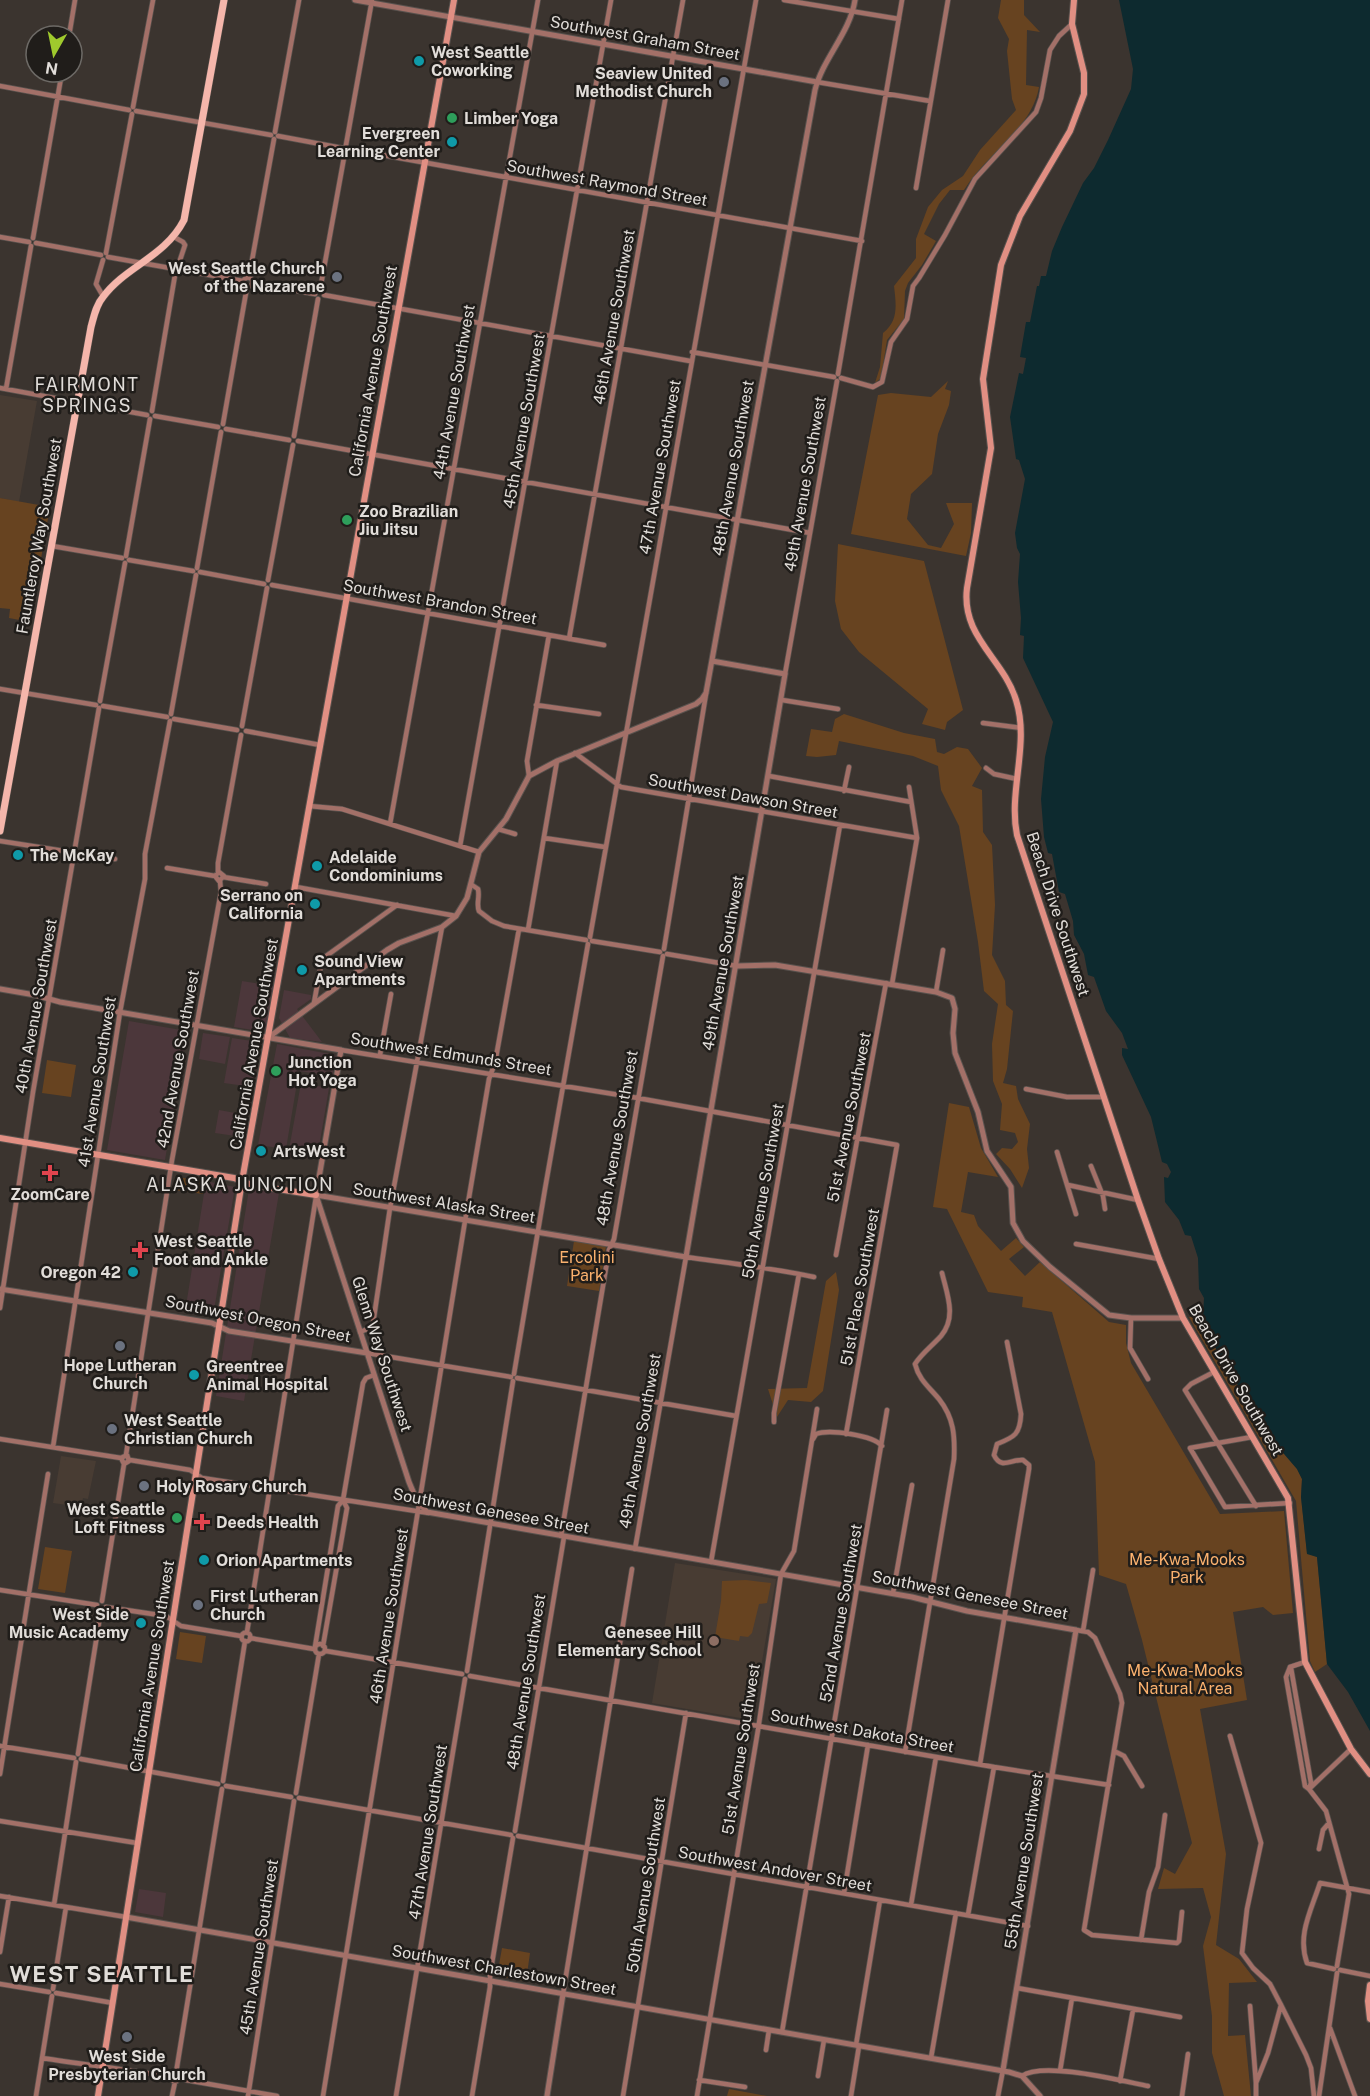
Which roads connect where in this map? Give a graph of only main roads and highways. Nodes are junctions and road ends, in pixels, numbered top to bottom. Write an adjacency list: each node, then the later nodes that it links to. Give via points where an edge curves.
1 (224, 0): 4 (main road, Fauntleroy Way Southwest, via 184,220 174,237 103,296 91,327)
2 (454, 0): 6 (main road, California Avenue Southwest)
3 (1074, 0): 8 (main road, Beach Drive Southwest, via 1072,24 1084,73 1082,102 1070,131 1020,216 1001,266 983,379 992,448 966,608 975,633 1001,669 1016,700 1021,728 1017,835 1138,1200 1183,1318 1286,1492 1305,1662 1351,1749)
4 (0, 831)
5 (0, 1138): 6 (main road, Southwest Alaska Street)
6 (242, 1181): 7 (main road, Southwest Alaska Street); 11 (main road, California Avenue Southwest)
7 (316, 1195)
8 (1370, 1774)
9 (1370, 1985): 10 (main road)
10 (1370, 2019)
11 (98, 2096)

